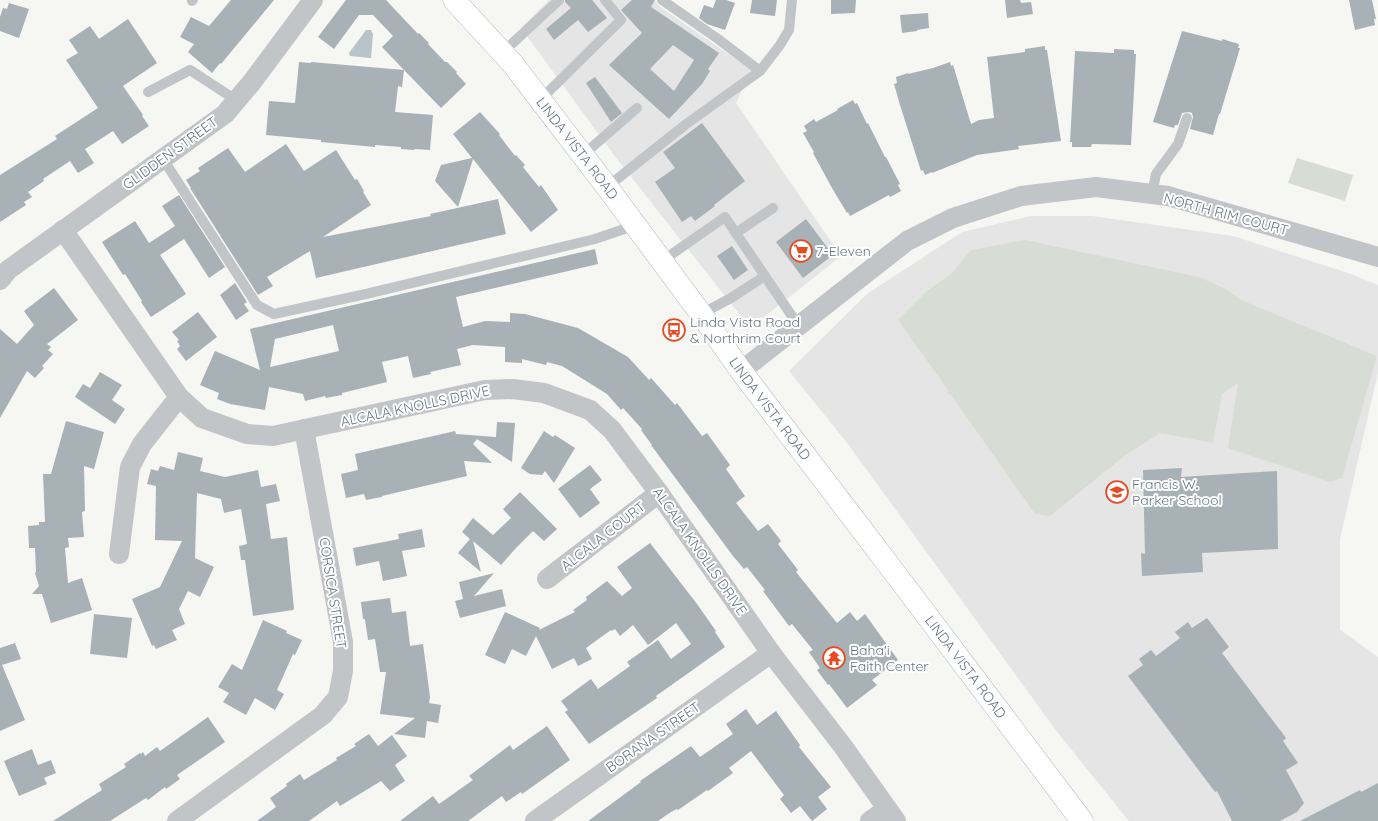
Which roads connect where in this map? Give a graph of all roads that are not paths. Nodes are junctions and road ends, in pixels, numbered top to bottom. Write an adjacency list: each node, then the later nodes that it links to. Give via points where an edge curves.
1 (313, 0): 10 (street, GLIDDEN STREET)
2 (454, 0): 7 (main road, LINDA VISTA ROAD)
3 (559, 0): 7 (lane)
4 (605, 0): 11 (lane, via 620,20)
5 (662, 0): 8 (lane)
6 (792, 0): 8 (lane, via 789,30)
7 (502, 53): 11 (main road, LINDA VISTA ROAD)
8 (760, 71): 16 (lane, via 684,126)
9 (148, 92): 10 (lane, via 190,70)
10 (236, 100): 15 (street, GLIDDEN STREET, via 225,114)
11 (540, 100): 14 (main road, LINDA VISTA ROAD)
12 (637, 108): 14 (lane)
13 (1187, 118): 17 (lane, via 1178,144 1156,174)
14 (583, 156): 16 (main road, LINDA VISTA ROAD)
15 (163, 159): 19 (lane, via 257,305 274,314 608,235); 20 (street, GLIDDEN STREET)
16 (607, 187): 19 (main road, LINDA VISTA ROAD)
17 (1152, 194): 22 (street, NORTH RIM COURT, via 1168,196); 27 (street, NORTH RIM COURT, via 1096,187 1036,194 1021,196 952,218 907,241)
18 (773, 208): 21 (lane)
19 (636, 225): 23 (main road, LINDA VISTA ROAD)
20 (63, 230): 25 (street, GLIDDEN STREET, via 8,270); 29 (street, ALCALA KNOLLS DRIVE)
21 (736, 233): 23 (lane, via 725,217); 24 (lane)
22 (1378, 257)
23 (662, 261): 26 (main road, LINDA VISTA ROAD)
24 (765, 276): 26 (lane); 27 (lane)
25 (0, 280)
26 (701, 314): 28 (main road, LINDA VISTA ROAD)
27 (798, 325): 28 (street, NORTH RIM COURT)
28 (741, 371): 39 (main road, LINDA VISTA ROAD)
29 (179, 397): 30 (street, ALCALA KNOLLS DRIVE, via 202,418 247,434 272,436); 32 (street, via 142,444 130,466)
30 (304, 429): 31 (street, ALCALA KNOLLS DRIVE, via 485,390 514,389 544,393 590,410 612,430); 36 (street, CORSICA STREET, via 343,642 343,671 338,697 323,715)
31 (659, 493): 33 (street, ALCALA COURT); 34 (street, ALCALA KNOLLS DRIVE)
32 (119, 554)
33 (547, 579)
34 (771, 653): 35 (street, ALCALA KNOLLS DRIVE); 37 (street, BORANA STREET)
35 (892, 815): 38 (street)
36 (176, 821)
37 (535, 821)
38 (870, 821)
39 (1082, 821)

